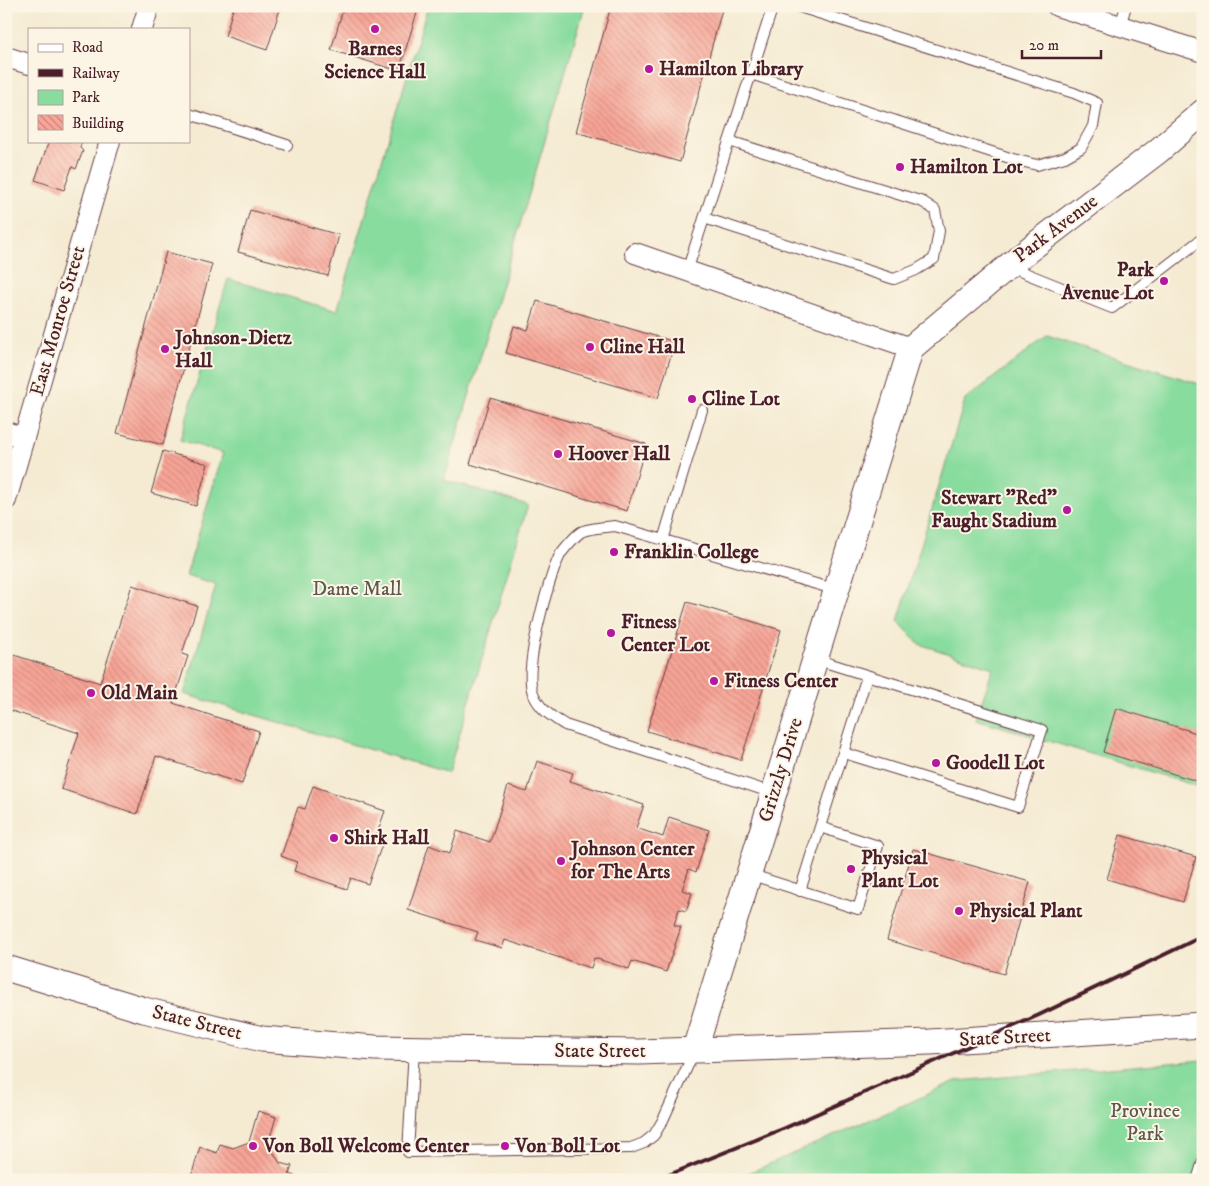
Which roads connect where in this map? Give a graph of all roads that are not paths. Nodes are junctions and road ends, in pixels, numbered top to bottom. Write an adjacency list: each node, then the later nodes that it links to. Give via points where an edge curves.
1 (149, 6): 7 (street)
2 (773, 6): 11 (lane)
3 (796, 6): 11 (lane, via 1074,93 1097,104 1093,126 1081,148 1037,165)
4 (1057, 6): 6 (street)
5 (1126, 6): 6 (lane)
6 (1120, 26): 8 (street)
7 (142, 28)
8 (1203, 52)
9 (6, 57): 10 (street)
10 (28, 64)
11 (751, 74): 14 (lane)
12 (1203, 112): 20 (street, Park Avenue, via 1158,151)
13 (190, 114): 16 (lane)
14 (729, 141): 17 (lane); 17 (lane, via 923,202 935,210 939,231 934,258 894,279)
15 (110, 142): 24 (street, East Monroe Street)
16 (287, 145)
17 (704, 218): 21 (lane)
18 (1203, 238): 20 (lane, via 1112,308)
19 (635, 253): 21 (street)
20 (1008, 266): 22 (street, Park Avenue)
21 (687, 271): 22 (street)
22 (911, 348): 27 (street, Grizzly Drive)
23 (702, 410): 26 (lane)
24 (15, 435): 25 (street, East Monroe Street)
25 (6, 500)
26 (663, 540): 27 (lane); 31 (lane, via 615,526 581,531 561,554 545,594 534,648 532,691 539,707 565,725)
27 (837, 590): 28 (street, Grizzly Drive)
28 (815, 659): 29 (lane); 31 (street, Grizzly Drive)
29 (867, 676): 30 (lane); 30 (lane, via 1042,730 1040,738 1018,807)
30 (844, 753): 32 (lane)
31 (774, 793): 33 (street, Grizzly Drive)
32 (820, 827): 34 (lane); 34 (lane, via 878,846 876,854 858,908)
33 (749, 874): 34 (lane); 38 (street, Grizzly Drive)
34 (800, 890)
35 (6, 968): 37 (street, State Street, via 144,1010 262,1039)
36 (1203, 1025): 38 (street, State Street, via 930,1042)
37 (414, 1048): 38 (street, State Street, via 639,1052); 38 (lane, via 408,1152 631,1148 654,1135)
38 (695, 1049)
39 (1203, 1161): 40 (lane)
40 (1197, 1180)

